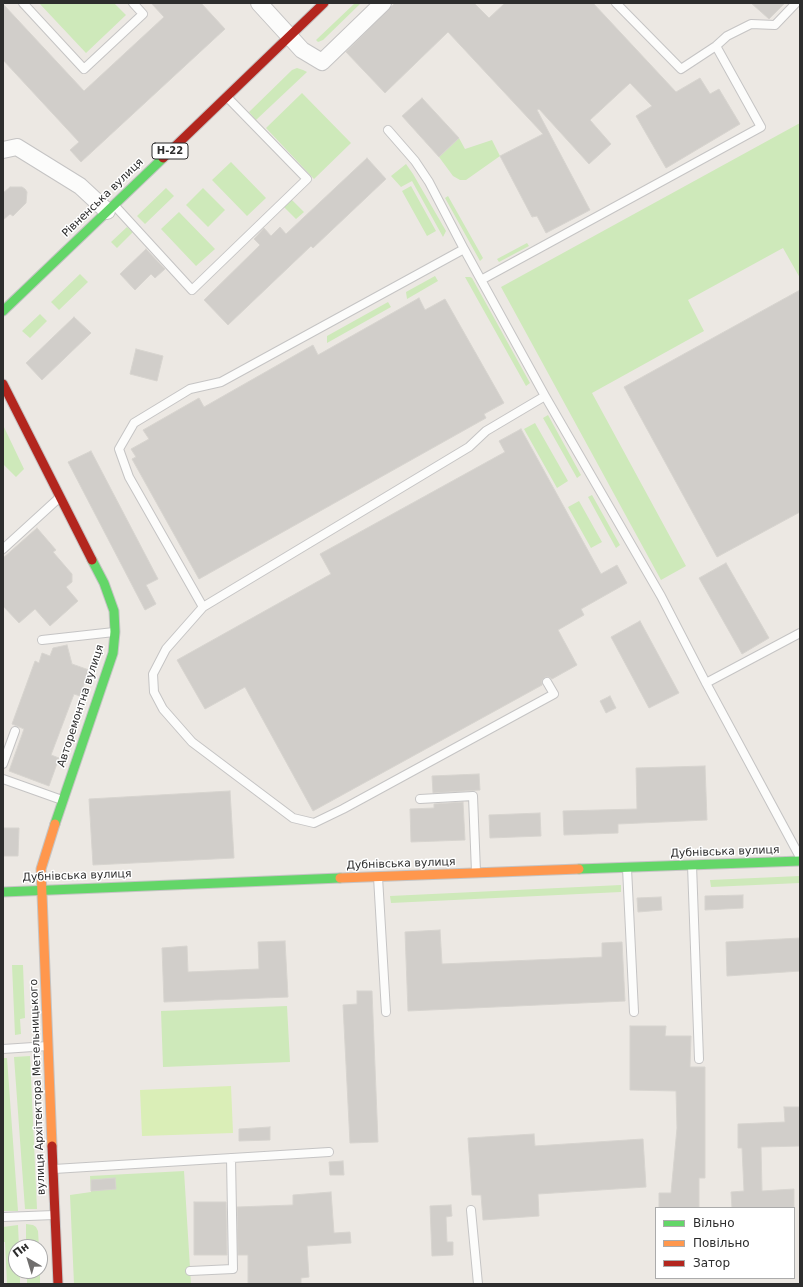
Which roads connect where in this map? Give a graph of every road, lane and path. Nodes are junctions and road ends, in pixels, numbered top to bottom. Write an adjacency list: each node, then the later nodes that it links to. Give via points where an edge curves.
1 (23, 3): 2 (lane, via 84,69 143,14)
2 (133, 3)
3 (259, 3): 8 (street)
4 (324, 3): 8 (main road, Рівненська вулиця / Н-22)
5 (382, 3): 8 (street, via 322,62 302,50)
6 (616, 3): 9 (lane, via 681,70)
7 (796, 3): 9 (lane, via 775,25 751,24 727,36)
8 (289, 36): 10 (main road, Рівненська вулиця / Н-22)
9 (716, 46): 15 (lane, via 761,127)
10 (227, 96): 13 (main road, Рівненська вулиця / Н-22); 13 (lane, via 307,179 192,290)
11 (388, 130): 14 (lane, via 415,160 429,182)
12 (3, 150): 13 (street, via 17,147)
13 (110, 208): 16 (main road, Рівненська вулиця / Н-22)
14 (464, 250): 15 (lane); 21 (lane, via 221,382 190,389 134,423 119,449 129,477)
15 (481, 280): 18 (lane)
16 (3, 311)
17 (3, 384): 19 (main road, Авторемонтна вулиця)
18 (546, 396): 21 (lane, via 486,430 470,447); 26 (lane, via 661,596)
19 (60, 497): 20 (lane); 22 (main road, Авторемонтна вулиця, via 104,584 114,611)
20 (3, 549)
21 (203, 607): 25 (lane, via 166,649 153,674 154,692 162,709 192,742 293,818 314,823 554,694)
22 (115, 632): 24 (lane); 31 (main road, Авторемонтна вулиця, via 113,653)
23 (800, 633): 26 (lane)
24 (42, 640)
25 (547, 682)
26 (706, 683): 32 (lane)
27 (14, 731): 28 (lane)
28 (3, 764)
29 (3, 779): 31 (lane)
30 (420, 799): 36 (lane, via 473,796)
31 (63, 800): 38 (main road, Авторемонтна вулиця, via 41,869)
32 (800, 857)
33 (800, 861): 34 (main road, Дубнівська вулиця)
34 (692, 864): 35 (main road, Дубнівська вулиця); 44 (lane)
35 (627, 867): 36 (main road, Дубнівська вулиця); 41 (lane)
36 (476, 873): 37 (main road, Дубнівська вулиця)
37 (378, 876): 38 (main road, Дубнівська вулиця); 40 (lane)
38 (42, 889): 39 (main road, Дубнівська вулиця); 42 (main road, вулиця Архітектора Метельницького)
39 (3, 892)
40 (386, 1012)
41 (634, 1012)
42 (48, 1046): 43 (lane); 47 (main road, вулиця Архітектора Метельницького)
43 (3, 1049)
44 (699, 1060)
45 (329, 1152): 46 (lane)
46 (231, 1158): 47 (lane); 51 (lane, via 233,1269)
47 (54, 1169): 49 (main road, вулиця Архітектора Метельницького)
48 (471, 1210): 53 (lane)
49 (55, 1215): 50 (lane); 52 (main road, вулиця Архітектора Метельницького)
50 (3, 1217)
51 (190, 1271)
52 (58, 1284)
53 (478, 1284)

